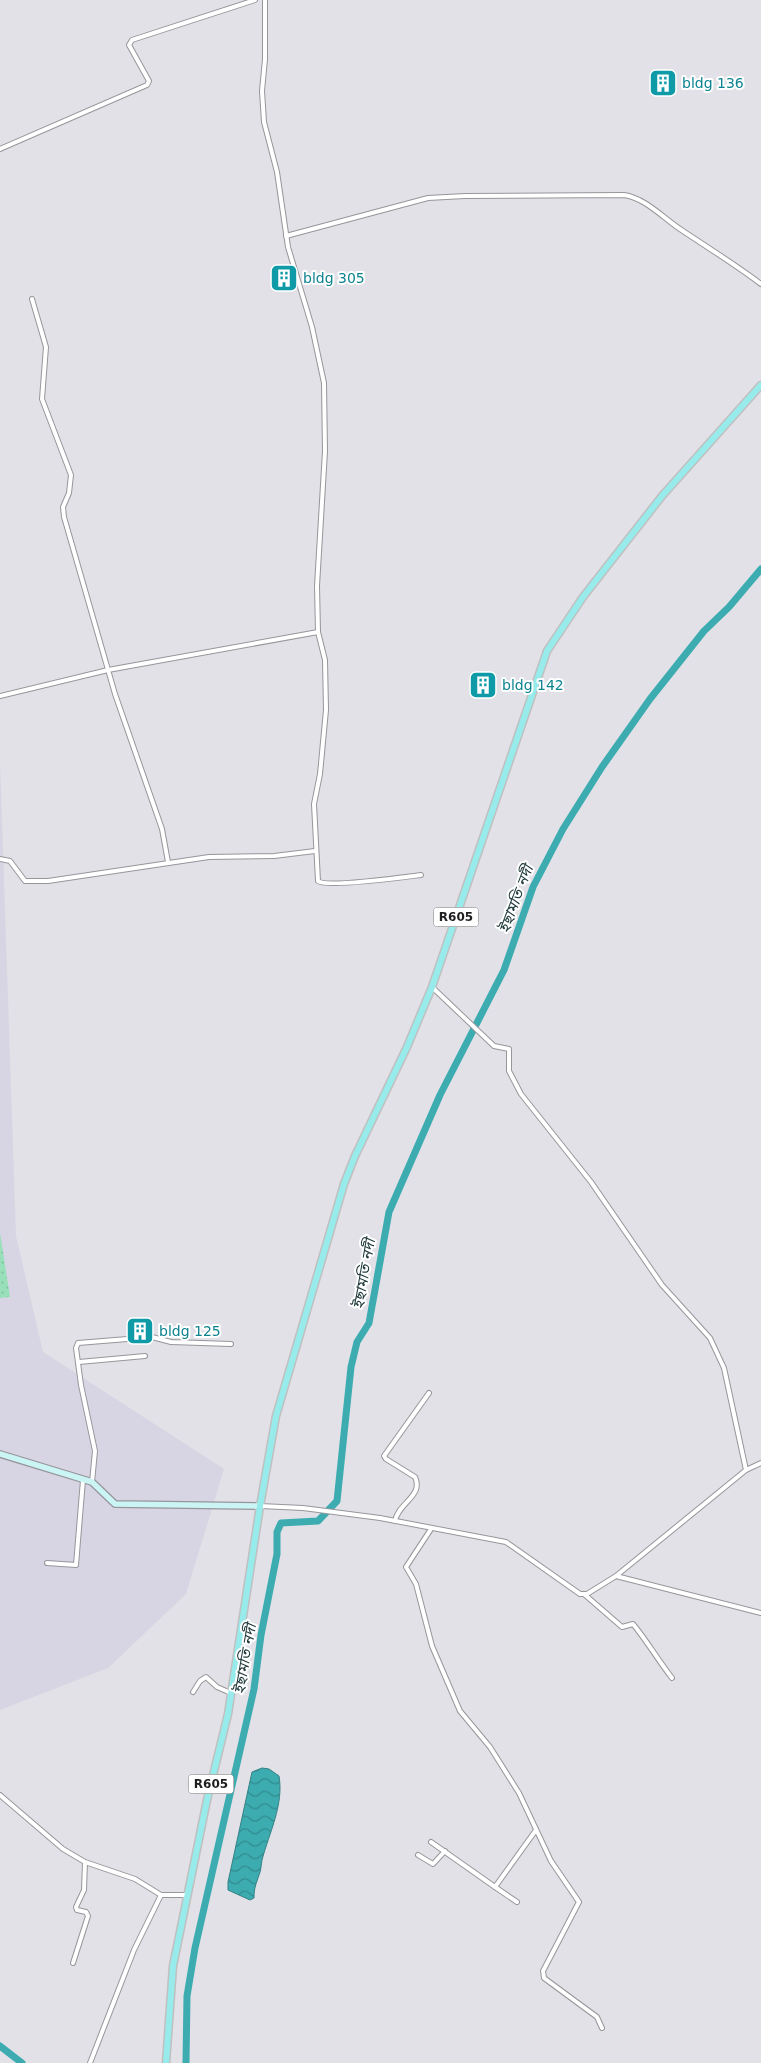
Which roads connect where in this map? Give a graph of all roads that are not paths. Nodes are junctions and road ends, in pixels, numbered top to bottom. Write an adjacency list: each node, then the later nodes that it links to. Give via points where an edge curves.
1 (255, 0): 3 (street, via 132,40 129,44 149,81 147,85)
2 (265, 0): 4 (street, via 264,122 277,172)
3 (0, 149)
4 (286, 236): 5 (street, via 428,198 624,195 636,198); 8 (street, via 315,336 324,383 325,451 317,586)
5 (761, 284)
6 (32, 299): 9 (street, via 46,348 42,399 71,475 63,507 64,517)
7 (761, 385): 15 (main road, R605, via 662,496 551,642)
8 (318, 632): 9 (street); 11 (street, via 325,660 326,710 314,804)
9 (108, 670): 10 (street); 13 (street, via 162,829)
10 (0, 696)
11 (315, 851): 13 (street); 14 (street, via 320,884)
12 (0, 859): 13 (street, via 10,861 20,878 29,882)
13 (168, 862)
14 (421, 876)
15 (432, 987): 22 (street, via 494,1046 509,1049 509,1071 522,1094 590,1182 662,1285 710,1338 724,1368); 25 (main road, R605, via 344,1184 276,1416)
16 (231, 1344): 18 (street, via 171,1342 152,1336 80,1342 76,1345)
17 (145, 1356): 18 (street)
18 (79, 1362): 24 (street, via 96,1456)
19 (429, 1393): 26 (street, via 384,1456 415,1476 417,1482 416,1492 401,1508)
20 (0, 1454): 23 (street)
21 (761, 1463): 22 (street)
22 (746, 1470): 29 (street)
23 (83, 1480): 24 (street); 28 (street, via 77,1564 73,1567)
24 (92, 1482): 25 (street, via 114,1504)
25 (260, 1506): 26 (street, via 303,1508); 34 (main road, R605)
26 (395, 1521): 27 (street)
27 (431, 1529): 30 (street, via 512,1545 576,1592); 36 (street, via 406,1567 416,1584 432,1646 460,1711 490,1747 519,1793)
28 (47, 1563)
29 (616, 1576): 30 (street); 31 (street)
30 (584, 1594): 32 (street, via 622,1627 633,1624)
31 (761, 1613)
32 (672, 1678)
33 (194, 1692): 34 (street, via 206,1677)
34 (231, 1693): 43 (main road, R605)
35 (0, 1795): 40 (street, via 63,1849)
36 (536, 1830): 41 (street); 46 (street, via 551,1861 579,1902 543,1971 544,1978 597,2017)
37 (431, 1842): 38 (street)
38 (445, 1852): 39 (street, via 433,1864); 41 (street)
39 (418, 1855)
40 (85, 1862): 42 (street, via 135,1879); 45 (street, via 84,1890 76,1907 88,1916)
41 (495, 1887): 44 (street)
42 (161, 1895): 43 (street); 47 (street, via 134,1950)
43 (187, 1895): 48 (main road, R605, via 173,1966)
44 (517, 1902)
45 (73, 1963)
46 (602, 2028)
47 (90, 2063)
48 (166, 2063)

